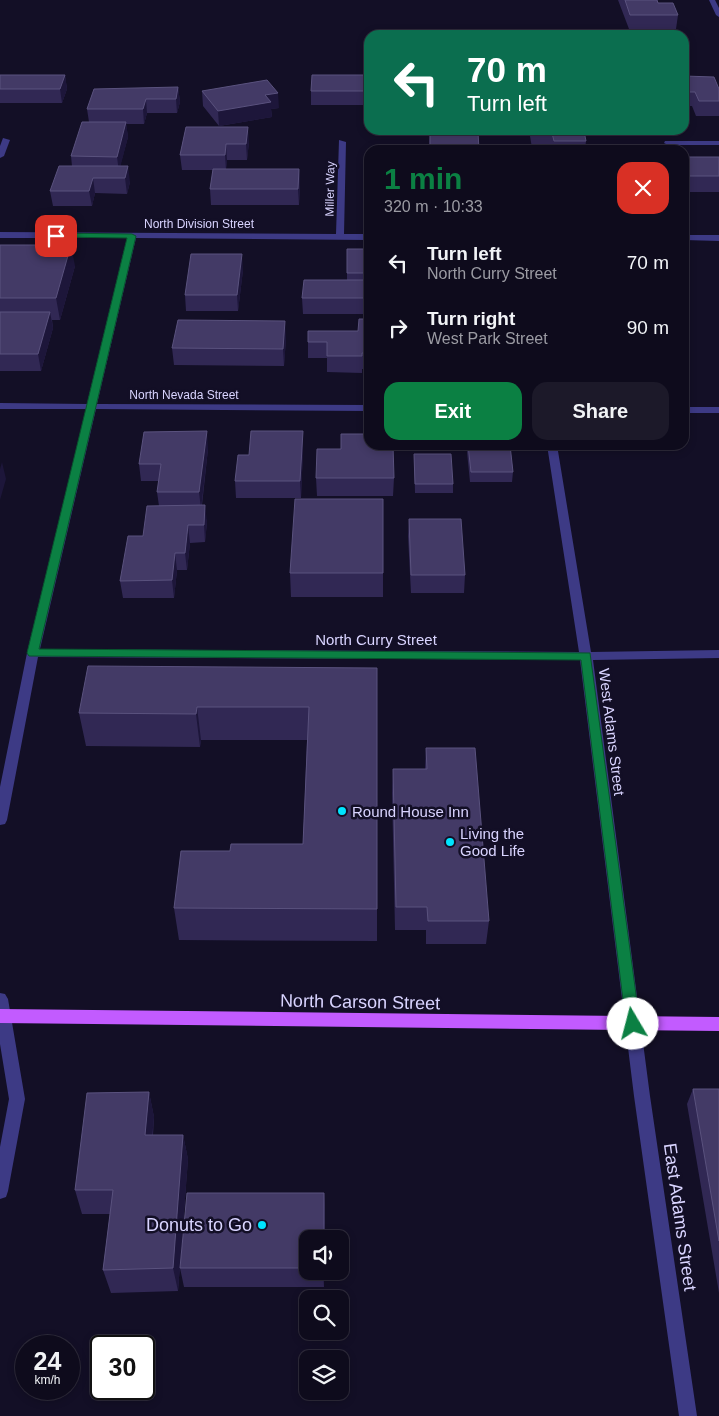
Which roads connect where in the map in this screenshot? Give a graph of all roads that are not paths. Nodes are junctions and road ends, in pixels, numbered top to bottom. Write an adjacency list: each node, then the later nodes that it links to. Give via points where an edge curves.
1 (712, 0): 2 (street)
2 (719, 15)
3 (6, 140): 7 (street)
4 (342, 142): 10 (street, Miller Way)
5 (668, 143): 6 (street)
6 (719, 143)
7 (0, 156)
8 (0, 235): 9 (street, North Division Street)
9 (132, 236): 10 (street, North Division Street); 15 (street)
10 (340, 237): 11 (street, North Division Street)
11 (364, 237)
12 (689, 238): 13 (street)
13 (719, 238)
14 (0, 406): 15 (street, North Nevada Street)
15 (90, 407): 16 (street, North Nevada Street); 20 (street)
16 (364, 408)
17 (689, 410): 18 (street)
18 (719, 410)
19 (553, 450): 22 (street, West Adams Street)
20 (33, 653): 22 (street, North Curry Street); 23 (street)
21 (719, 654): 22 (street, North Curry Street)
22 (586, 656): 26 (street, West Adams Street)
23 (0, 820)
24 (0, 1000): 25 (street)
25 (2, 1016): 26 (main road, North Carson Street); 28 (street, via 17,1099)
26 (633, 1024): 27 (main road, North Carson Street); 29 (street, East Adams Street)
27 (719, 1024)
28 (0, 1191)
29 (688, 1416)

